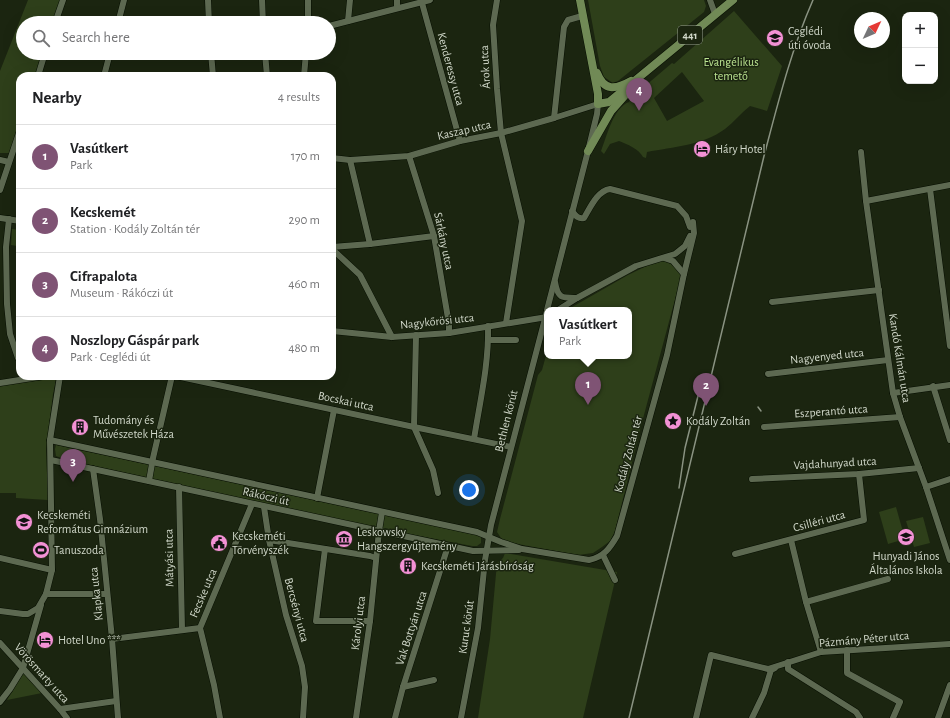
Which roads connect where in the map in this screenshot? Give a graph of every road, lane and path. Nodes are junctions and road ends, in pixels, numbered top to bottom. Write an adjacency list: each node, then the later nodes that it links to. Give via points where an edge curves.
1 (63, 0): 16 (street)
2 (124, 0): 17 (street)
3 (208, 0): 18 (street)
4 (262, 0): 19 (street)
5 (308, 0): 20 (street)
6 (350, 0): 22 (street)
7 (397, 0): 14 (street)
8 (430, 0): 13 (street)
9 (498, 0): 38 (street, Árok utca, via 493,25)
10 (580, 0): 21 (main road)
11 (710, 0): 15 (street)
12 (733, 0): 15 (main road, 441)
13 (422, 3): 14 (street); 39 (street, Kenderessy utca)
14 (397, 8): 22 (street)
15 (715, 14): 30 (main road, 441)
16 (57, 16)
17 (120, 16)
18 (209, 16)
19 (263, 16)
20 (308, 16)
21 (582, 16): 24 (main road); 37 (street, via 568,20 564,27)
22 (348, 21): 23 (street)
23 (336, 24)
24 (591, 59): 30 (main road, via 600,81 611,88 627,83); 36 (main road)
25 (43, 60): 31 (street)
26 (108, 60): 32 (street)
27 (212, 60): 33 (street)
28 (266, 60): 34 (street)
29 (305, 60): 35 (street)
30 (647, 71): 36 (main road, 441, via 609,102); 41 (main road, via 611,111)
31 (39, 72)
32 (105, 72)
33 (213, 72)
34 (267, 72)
35 (304, 72)
36 (598, 104): 37 (street, Kaszap utca); 41 (street, Bethlen körút)
37 (554, 118): 38 (street, Kaszap utca)
38 (501, 133): 39 (street, Kaszap utca); 75 (street, Árok utca, via 522,221)
39 (460, 141): 43 (street, Kaszap utca)
40 (16, 142): 47 (street)
41 (588, 151): 53 (street, Bethlen körút)
42 (861, 152): 52 (street, Kandó Kálmán utca)
43 (410, 156): 46 (street, Kaszap utca); 58 (street, Sárkány utca)
44 (336, 158): 46 (street, Kaszap utca)
45 (0, 160): 47 (street)
46 (350, 160): 60 (street)
47 (9, 162): 50 (street)
48 (950, 185): 49 (street)
49 (930, 189): 52 (street); 84 (street)
50 (0, 190)
51 (640, 192): 57 (street, via 674,201 687,212)
52 (866, 201): 67 (street, Kandó Kálmán utca)
53 (572, 211): 59 (street, Kodály Zoltán tér, via 575,216 584,218 601,193 610,189 673,205 681,210 690,224); 66 (street, Bethlen körút)
54 (0, 218): 55 (street)
55 (9, 219): 56 (street); 69 (street, via 6,247)
56 (16, 220)
57 (692, 222): 59 (street, Kodály Zoltán tér); 63 (street, Kodály Zoltán tér, via 694,233)
58 (434, 236): 60 (street); 79 (street, Sárkány utca)
59 (689, 240): 63 (street, Kodály Zoltán tér); 64 (street, via 680,251)
60 (370, 244): 61 (street)
61 (336, 248)
62 (336, 252): 81 (street, via 360,276)
63 (689, 252): 65 (street, Kodály Zoltán tér)
64 (663, 257): 65 (street, via 673,261); 70 (street, via 636,266)
65 (684, 274): 128 (street, Kodály Zoltán tér, via 667,355 617,536)
66 (555, 279): 70 (street, via 560,296); 72 (street, Bethlen körút)
67 (879, 290): 71 (street); 86 (street, Kandó Kálmán utca)
68 (0, 298): 69 (street)
69 (7, 298): 85 (street, via 10,334)
70 (577, 298): 73 (street)
71 (772, 302)
72 (548, 307)
73 (563, 307)
74 (544, 318): 75 (street, Nagykőrösi utca)
75 (506, 324): 77 (street, Nagykőrösi utca)
76 (544, 325): 103 (street, Bethlen körút)
77 (488, 326): 79 (street, Nagykőrösi utca); 82 (street)
78 (336, 331): 81 (street, Nagykőrösi utca)
79 (449, 332): 80 (street, Nagykőrösi utca)
80 (416, 335): 81 (street, Nagykőrösi utca); 99 (street)
81 (392, 337)
82 (488, 340): 83 (street); 100 (street)
83 (516, 340)
84 (950, 346)
85 (16, 352)
86 (888, 360): 87 (street, Nagyenyed utca); 95 (street, Kandó Kálmán utca)
87 (768, 374)
88 (16, 379): 92 (street)
89 (59, 380): 101 (street)
90 (171, 380): 105 (street)
91 (195, 380): 96 (street, Bocskai utca)
92 (0, 383)
93 (950, 385): 94 (street)
94 (933, 386): 95 (street); 102 (street)
95 (893, 393): 97 (street, Kandó Kálmán utca)
96 (334, 410): 99 (street, Bocskai utca); 115 (street)
97 (900, 417): 98 (street, Eszperantó utca); 106 (street, Kandó Kálmán utca)
98 (764, 427)
99 (414, 428): 100 (street, Bocskai utca); 114 (street, via 433,470)
100 (474, 439): 103 (street, Bocskai utca)
101 (50, 440): 104 (street); 105 (street, Rákóczi út)
102 (950, 440)
103 (511, 447): 120 (street, Bethlen körút)
104 (50, 460): 107 (street, Rákóczi út); 132 (street)
105 (152, 460): 111 (street); 115 (street, Rákóczi út)
106 (919, 468): 108 (street, Vajdahunyad utca); 113 (street, Kandó Kálmán utca)
107 (93, 469): 111 (street, Rákóczi út); 136 (street, Klapka utca)
108 (859, 474): 109 (street, Vajdahunyad utca); 122 (street, Csilléri utca, via 864,520)
109 (752, 479)
110 (950, 479): 113 (street)
111 (149, 481): 112 (street, Rákóczi út)
112 (180, 487): 116 (street, Rákóczi út); 142 (street, Mátyási utca)
113 (926, 487): 131 (street, Kandó Kálmán utca)
114 (438, 493)
115 (317, 498): 118 (street, Rákóczi út)
116 (252, 504): 117 (street, Rákóczi út); 141 (street, Fecske utca)
117 (264, 507): 119 (street, Rákóczi út); 121 (street, Bercsényi utca)
118 (382, 512): 119 (street); 120 (street, Rákóczi út, via 477,532)
119 (379, 531): 123 (street, Rákóczi út); 130 (street, Károlyi utca)
120 (489, 538): 125 (street); 126 (street, Kuruc körút)
121 (269, 540): 124 (street); 160 (street, Bercsényi utca, via 286,615 302,666 305,688)
122 (791, 540): 127 (street, Csilléri utca); 137 (street)
123 (448, 546): 126 (street, Rákóczi út); 153 (street, Vak Bottyán utca)
124 (325, 549): 130 (street); 140 (street, via 316,621)
125 (522, 549): 126 (street); 128 (street, via 589,560)
126 (487, 551): 163 (street, Kuruc körút, via 478,628)
127 (735, 554)
128 (603, 555): 134 (street)
129 (0, 558): 132 (street)
130 (376, 558): 140 (street, Károlyi utca)
131 (950, 560)
132 (52, 570): 135 (street)
133 (888, 579): 137 (street)
134 (615, 580)
135 (46, 594): 136 (street); 138 (street)
136 (106, 594): 143 (street, Klapka utca)
137 (806, 602): 147 (street)
138 (41, 605): 139 (street, via 26,614); 149 (street)
139 (0, 611)
140 (370, 621): 161 (street, Károlyi utca)
141 (200, 628): 142 (street); 159 (street, Fecske utca)
142 (182, 629): 143 (street)
143 (112, 639): 154 (street, Klapka utca)
144 (0, 643): 149 (street, Vörösmarty utca)
145 (950, 644): 146 (street, Pázmány Péter utca)
146 (847, 650): 147 (street, Pázmány Péter utca); 167 (street, via 847,673 900,702)
147 (820, 652): 148 (street, Pázmány Péter utca)
148 (788, 662): 150 (street, Pázmány Péter utca); 166 (street, via 788,669 856,712)
149 (23, 668): 155 (street); 156 (street, Vörösmarty utca)
150 (775, 668): 164 (street, Pázmány Péter utca, via 764,669 711,655); 165 (street, via 771,670)
151 (434, 680): 153 (street)
152 (950, 685): 168 (street)
153 (403, 687): 162 (street, Vak Bottyán utca)
154 (116, 701): 156 (street); 158 (street, Klapka utca)
155 (0, 702)
156 (60, 709): 157 (street, Vörösmarty utca)
157 (66, 718)
158 (118, 718)
159 (220, 718)
160 (303, 718)
161 (356, 718)
162 (395, 718)
163 (461, 718)
164 (696, 718)
165 (752, 718)
166 (860, 718)
167 (894, 718)
168 (938, 718)

